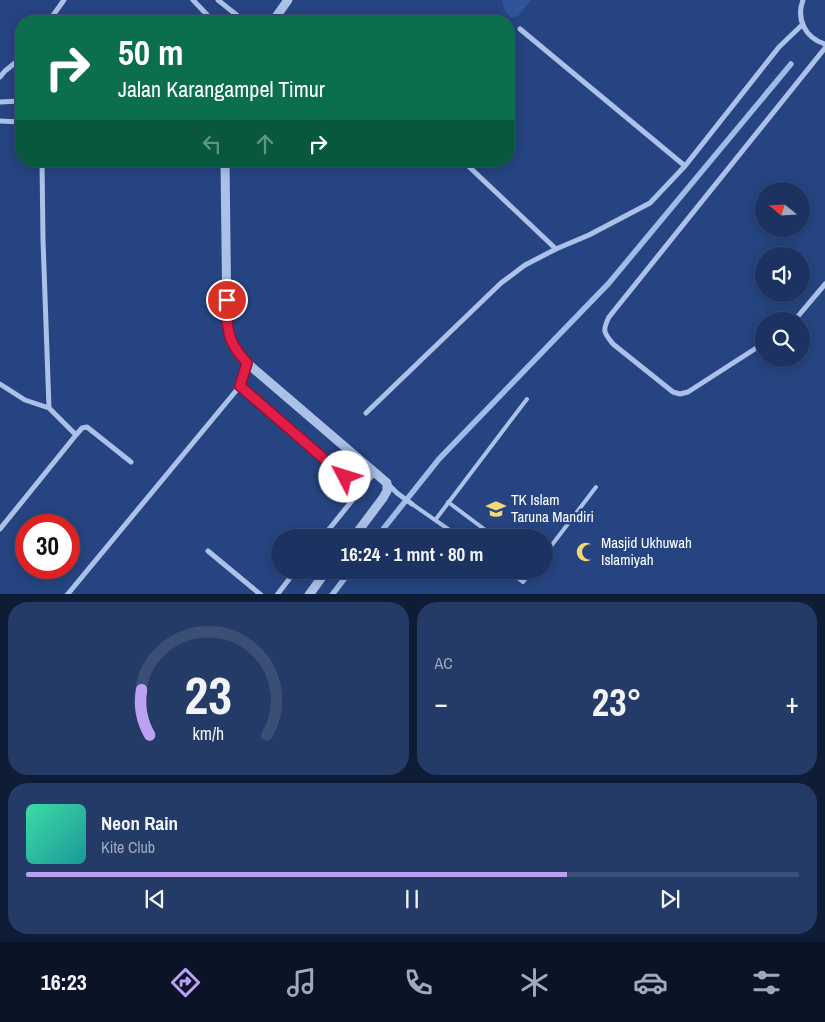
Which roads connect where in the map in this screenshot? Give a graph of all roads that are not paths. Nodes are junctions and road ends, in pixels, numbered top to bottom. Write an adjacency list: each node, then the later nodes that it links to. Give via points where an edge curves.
1 (64, 0): 6 (street)
2 (193, 0): 7 (street)
3 (218, 0): 8 (street)
4 (288, 0): 9 (street)
5 (803, 0): 10 (street)
6 (54, 15)
7 (207, 15)
8 (237, 15)
9 (277, 15)
10 (802, 24): 12 (street, via 812,38); 20 (street, via 779,47)
11 (520, 29): 20 (street)
12 (825, 44)
13 (825, 48): 27 (street, via 604,326 613,344 673,392 680,394)
14 (15, 63): 15 (street)
15 (0, 77)
16 (0, 102): 17 (street)
17 (15, 102)
18 (0, 121): 19 (street)
19 (15, 122)
20 (685, 166): 24 (street, via 650,203)
21 (42, 167): 32 (street)
22 (224, 167): 28 (street, via 227,326 233,345)
23 (469, 167): 24 (street)
24 (556, 249): 33 (street, via 501,283)
25 (825, 284): 26 (street)
26 (802, 312)
27 (755, 349)
28 (247, 363): 30 (street); 36 (street)
29 (0, 384): 32 (street, via 25,400)
30 (240, 386): 39 (street); 52 (street)
31 (527, 399): 40 (lane)
32 (50, 408): 34 (street)
33 (366, 413)
34 (76, 435): 35 (street, via 87,427); 43 (street)
35 (131, 462)
36 (375, 472): 37 (street); 39 (street)
37 (387, 483): 41 (street); 45 (street, via 383,498)
38 (596, 487): 48 (lane)
39 (360, 490): 44 (street)
40 (448, 502): 42 (lane); 47 (lane)
41 (412, 504): 42 (lane)
42 (436, 519): 46 (lane)
43 (1, 525)
44 (329, 529)
45 (359, 529)
46 (449, 529)
47 (484, 529)
48 (553, 543)
49 (208, 551): 53 (street)
50 (289, 579): 54 (street)
51 (321, 579): 55 (street)
52 (67, 594)
53 (261, 594)
54 (277, 594)
55 (309, 594)

